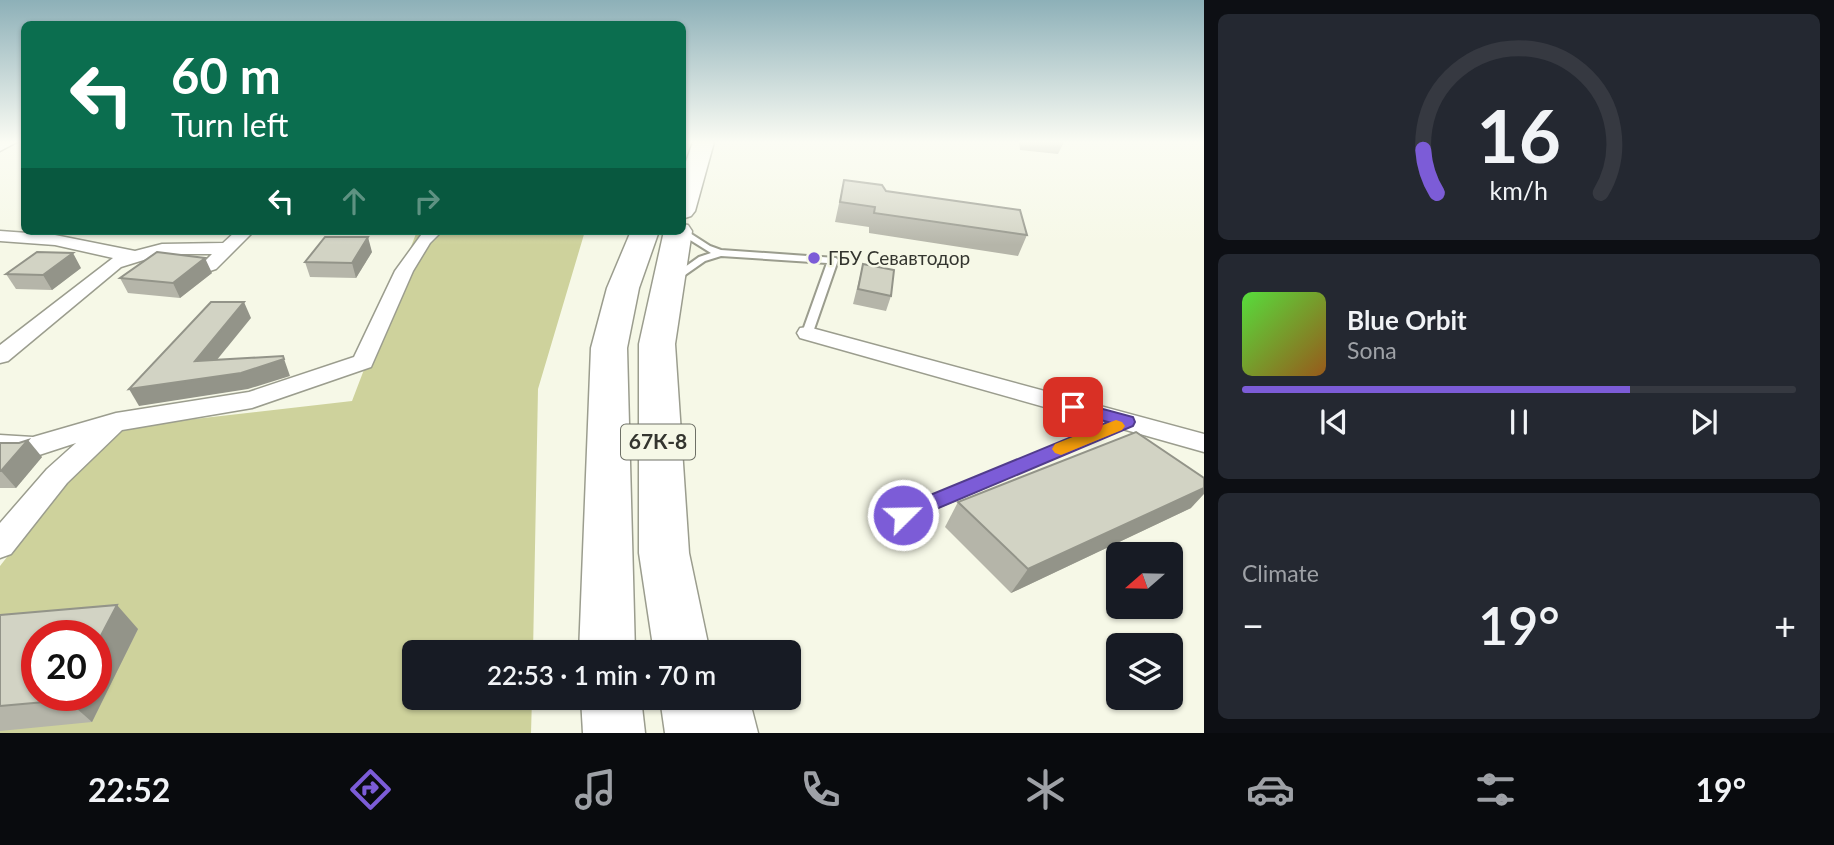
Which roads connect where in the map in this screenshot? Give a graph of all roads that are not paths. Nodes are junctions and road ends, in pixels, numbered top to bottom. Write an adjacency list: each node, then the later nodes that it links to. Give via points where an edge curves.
1 (693, 176): 2 (main road)
2 (686, 198)
3 (242, 235): 9 (street)
4 (427, 235): 16 (street, via 363,362 251,400)
5 (643, 235): 23 (main road, 67К-8, via 623,288 609,348)
6 (679, 235): 13 (main road, 67К-8)
7 (686, 235): 10 (lane)
8 (0, 236): 11 (street, via 55,240)
9 (228, 248): 11 (street, via 162,250); 12 (street)
10 (720, 253): 13 (lane, via 702,259); 14 (lane, via 833,260)
11 (135, 257): 15 (street, via 115,262)
12 (210, 265)
13 (666, 284): 22 (main road, 67К-8, via 657,344)
14 (808, 332): 17 (street)
15 (0, 356)
16 (116, 422): 19 (street, via 33,447); 21 (street, via 57,476)
17 (1126, 422): 18 (street); 20 (lane)
18 (1204, 443)
19 (0, 444)
20 (903, 515)
21 (0, 545)
22 (664, 553): 24 (main road, 67К-8); 25 (main road, via 685,586)
23 (607, 640)
24 (680, 640)
25 (705, 640)
26 (612, 710): 29 (main road)
27 (692, 710): 30 (main road)
28 (722, 710): 31 (main road)
29 (614, 733)
30 (696, 733)
31 (727, 733)

